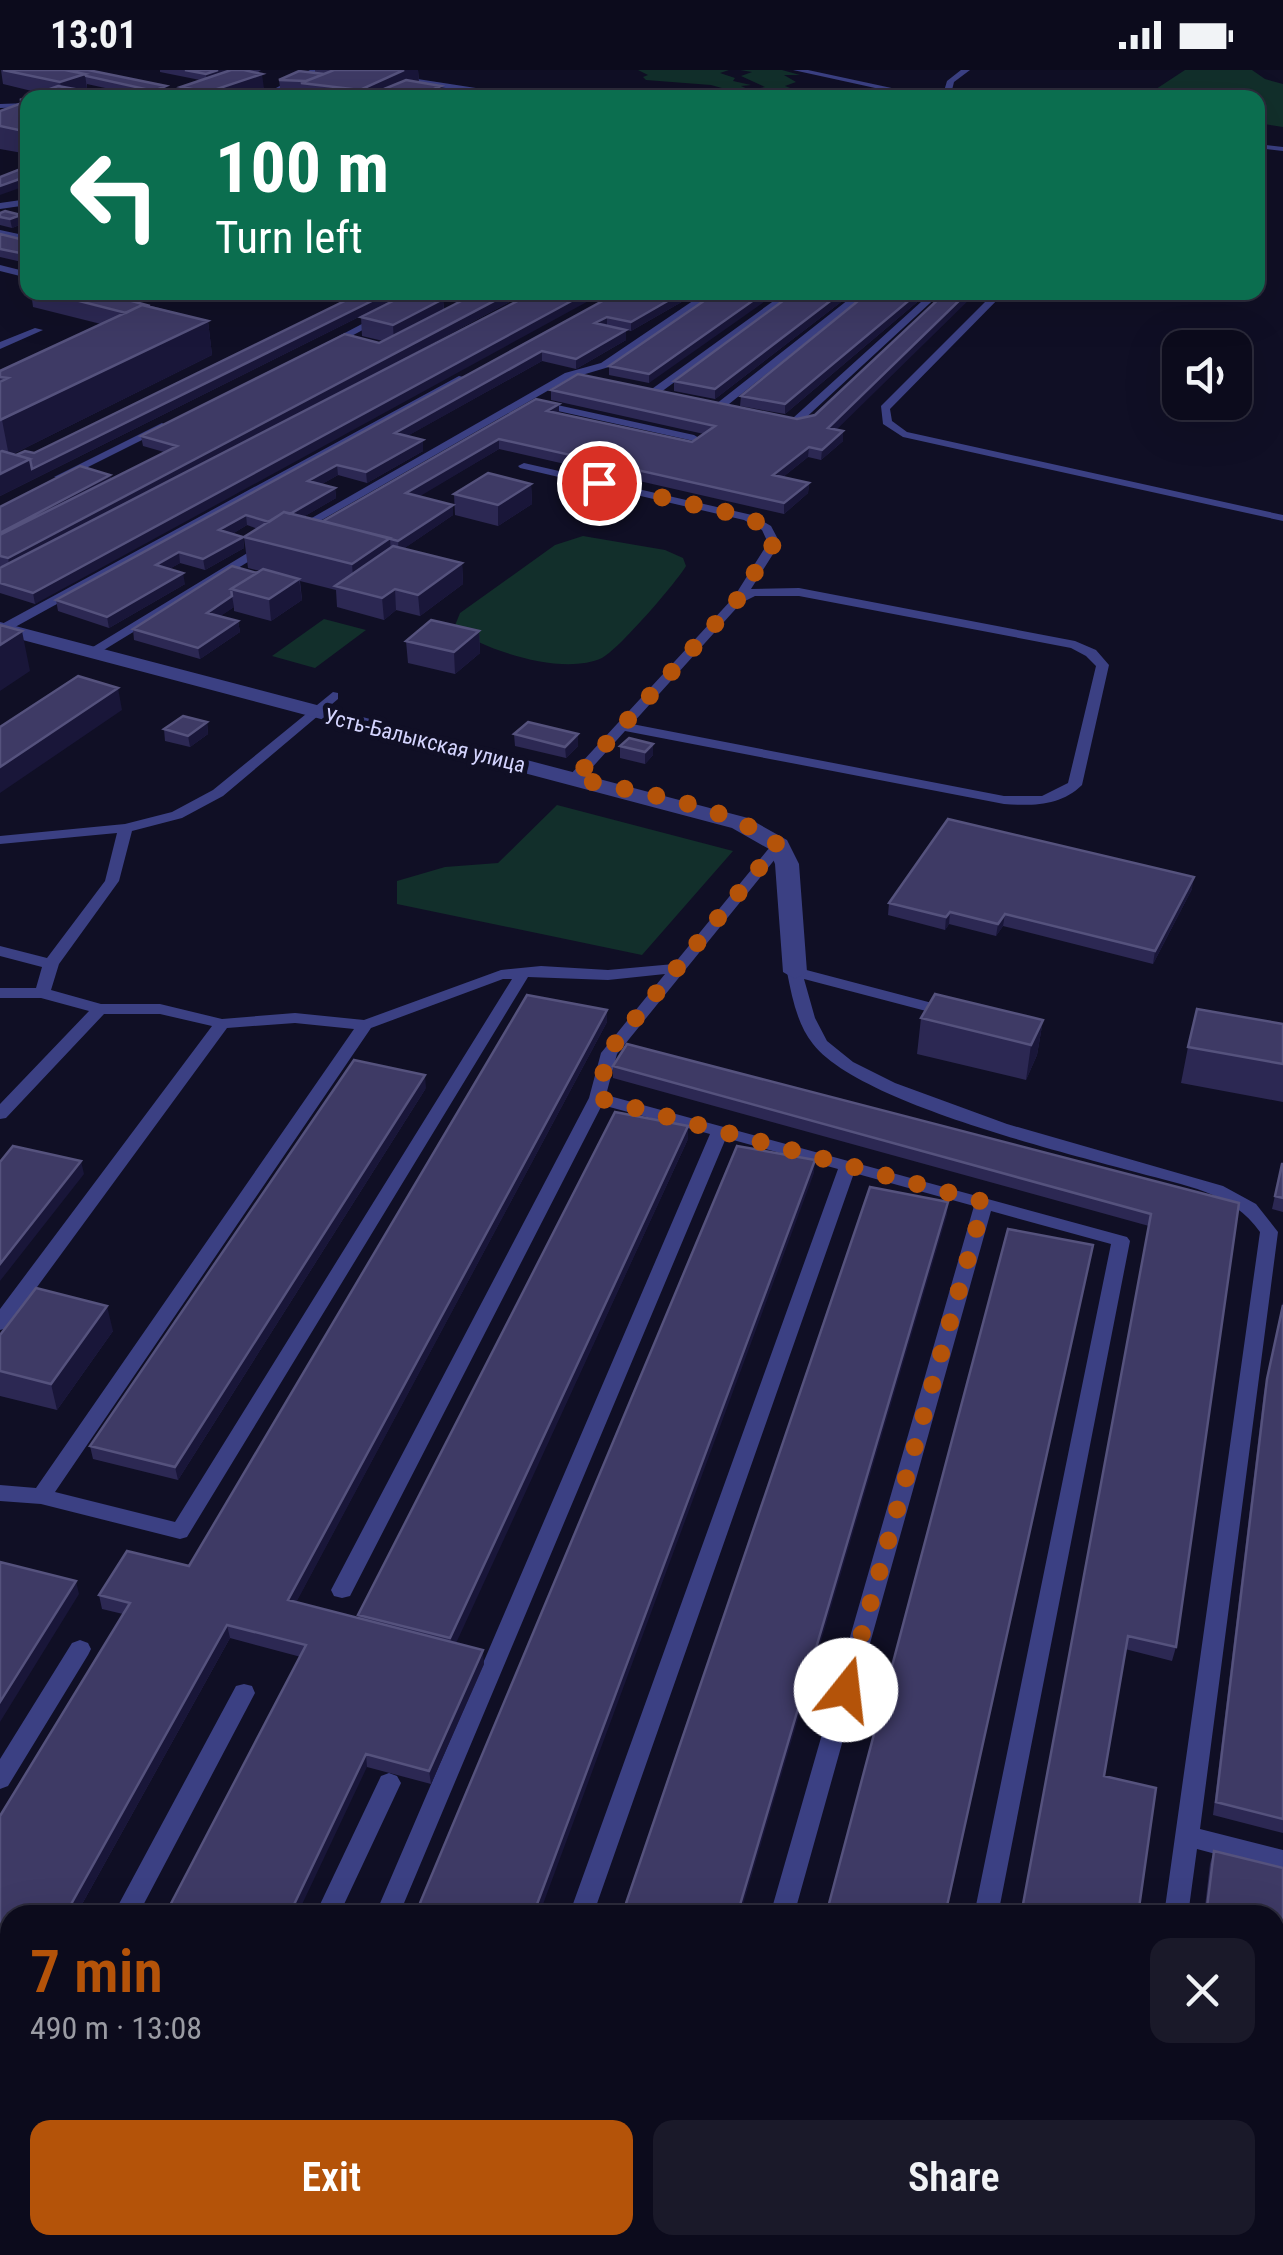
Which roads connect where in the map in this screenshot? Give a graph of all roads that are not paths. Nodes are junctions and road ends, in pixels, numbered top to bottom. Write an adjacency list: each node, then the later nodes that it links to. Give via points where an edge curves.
1 (316, 70): 5 (lane)
2 (797, 70): 7 (lane)
3 (966, 70): 8 (lane)
4 (391, 77): 6 (lane)
5 (280, 90)
6 (478, 90)
7 (896, 90)
8 (948, 90)
9 (700, 300): 19 (lane, via 605,365)
10 (783, 300): 22 (lane)
11 (856, 300): 26 (lane)
12 (929, 300): 28 (lane, via 795,422)
13 (993, 300): 33 (lane, via 885,408 887,422 902,434)
14 (397, 310): 17 (lane)
15 (38, 330): 16 (lane)
16 (0, 346)
17 (311, 352)
18 (482, 367): 35 (lane)
19 (568, 375): 20 (lane); 24 (lane)
20 (602, 382)
21 (636, 389): 22 (lane)
22 (654, 393): 23 (lane)
23 (670, 396)
24 (524, 400): 30 (lane); 36 (lane)
25 (703, 403): 26 (lane)
26 (720, 406): 27 (lane)
27 (739, 410)
28 (758, 414)
29 (174, 420): 32 (lane)
30 (694, 438)
31 (524, 466): 34 (lane, via 748,517 767,528 774,543)
32 (52, 481)
33 (1283, 518)
34 (737, 600): 39 (lane); 39 (lane, via 754,592 798,592 1091,653 1102,665 1102,680 1074,784 1063,796 1036,803 1004,800)
35 (1, 628): 36 (street, Усть-Балыкская улица)
36 (89, 653): 38 (street, Усть-Балыкская улица)
37 (333, 696): 38 (lane)
38 (316, 712): 40 (street, Усть-Балыкская улица); 41 (lane, via 218,793 177,815)
39 (622, 726): 40 (lane)
40 (575, 778): 43 (street, Усть-Балыкская улица, via 706,811)
41 (126, 828): 42 (lane); 45 (lane, via 112,881)
42 (0, 840)
43 (778, 845): 46 (lane); 47 (street, via 787,864)
44 (0, 951): 45 (lane)
45 (51, 964): 50 (lane)
46 (678, 968): 48 (lane); 55 (lane, via 608,1052)
47 (795, 972): 52 (lane); 68 (lane, via 821,1045 866,1076 932,1104 1207,1186 1240,1199 1269,1232)
48 (523, 973): 54 (lane, via 445,993); 62 (lane, via 180,1532)
49 (0, 993): 50 (lane)
50 (42, 993): 51 (lane)
51 (100, 1009): 53 (lane, via 160,1009); 56 (lane)
52 (967, 1016)
53 (222, 1024): 54 (lane, via 295,1018); 60 (lane)
54 (365, 1026): 62 (lane)
55 (598, 1098): 57 (lane); 63 (lane)
56 (0, 1114)
57 (720, 1131): 58 (lane); 72 (lane)
58 (848, 1166): 59 (lane); 73 (lane)
59 (984, 1202): 74 (lane); 75 (lane, via 1122,1241)
60 (0, 1323)
61 (0, 1494): 62 (lane)
62 (42, 1496)
63 (342, 1590)
64 (80, 1650): 66 (lane)
65 (244, 1693): 70 (lane)
66 (0, 1779)
67 (389, 1782): 71 (lane)
68 (1187, 1836): 69 (lane); 76 (lane)
69 (1283, 1860)
70 (129, 1905)
71 (333, 1905)
72 (390, 1905)
73 (585, 1905)
74 (785, 1905)
75 (988, 1905)
76 (1177, 1905)

